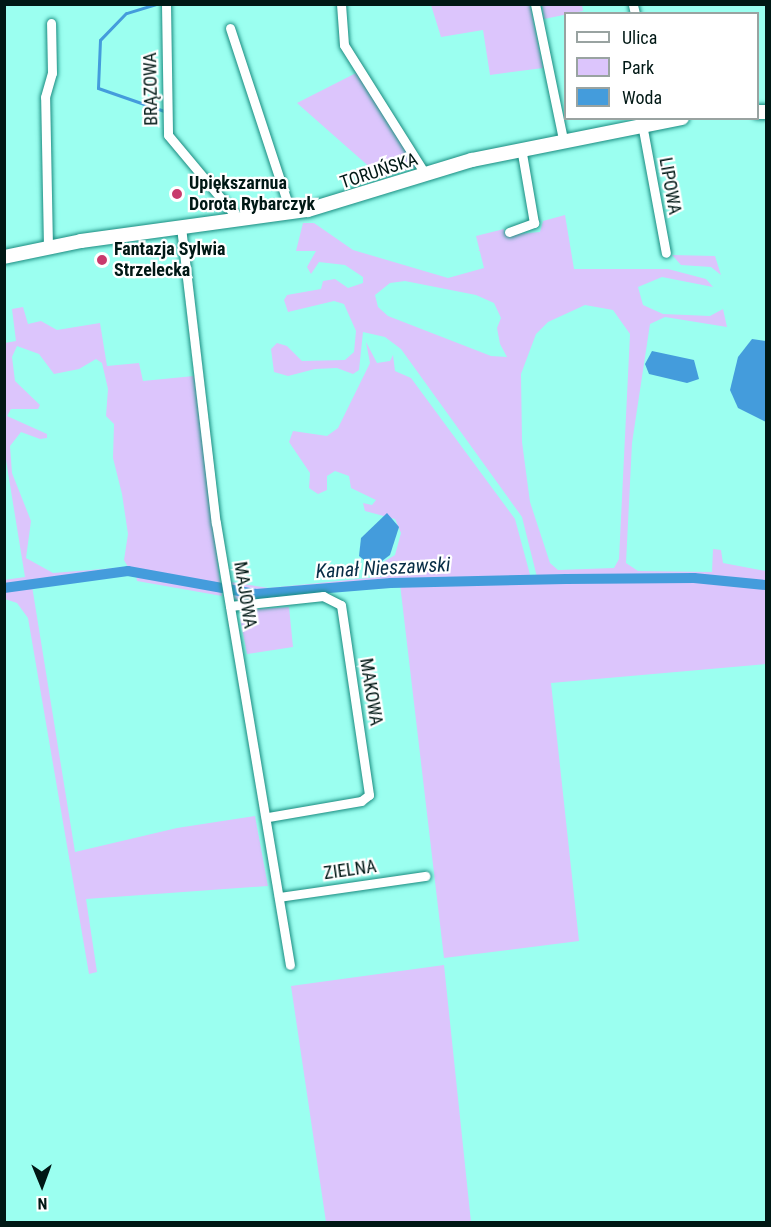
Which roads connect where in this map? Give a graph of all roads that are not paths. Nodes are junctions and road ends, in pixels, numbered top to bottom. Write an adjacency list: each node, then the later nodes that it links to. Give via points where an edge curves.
1 (166, 4): 12 (street, BRĄZOWA, via 166,112 173,143)
2 (341, 4): 10 (street, via 344,45)
3 (535, 4): 8 (street)
4 (51, 22): 15 (street, via 52,73 45,97)
5 (230, 28): 11 (street)
6 (657, 120): 7 (main road, TORUŃSKA)
7 (642, 124): 8 (main road, TORUŃSKA); 16 (street, LIPOWA)
8 (563, 139): 9 (main road, TORUŃSKA)
9 (521, 148): 10 (main road, TORUŃSKA); 14 (street, via 534,224)
10 (426, 175): 11 (main road, TORUŃSKA, via 349,201)
11 (291, 213): 12 (main road, TORUŃSKA)
12 (238, 220): 13 (main road, TORUŃSKA)
13 (181, 227): 15 (main road, TORUŃSKA); 18 (street, MAJOWA)
14 (508, 232)
15 (48, 247): 17 (main road, TORUŃSKA)
16 (666, 253)
17 (4, 257)
18 (231, 606): 19 (street, MAJOWA, via 262,805); 19 (street, MAKOWA, via 323,596 341,605 369,795 361,801)
19 (268, 818): 21 (street, MAJOWA)
20 (425, 876): 21 (street, ZIELNA)
21 (279, 897): 22 (street, MAJOWA)
22 (290, 966)

